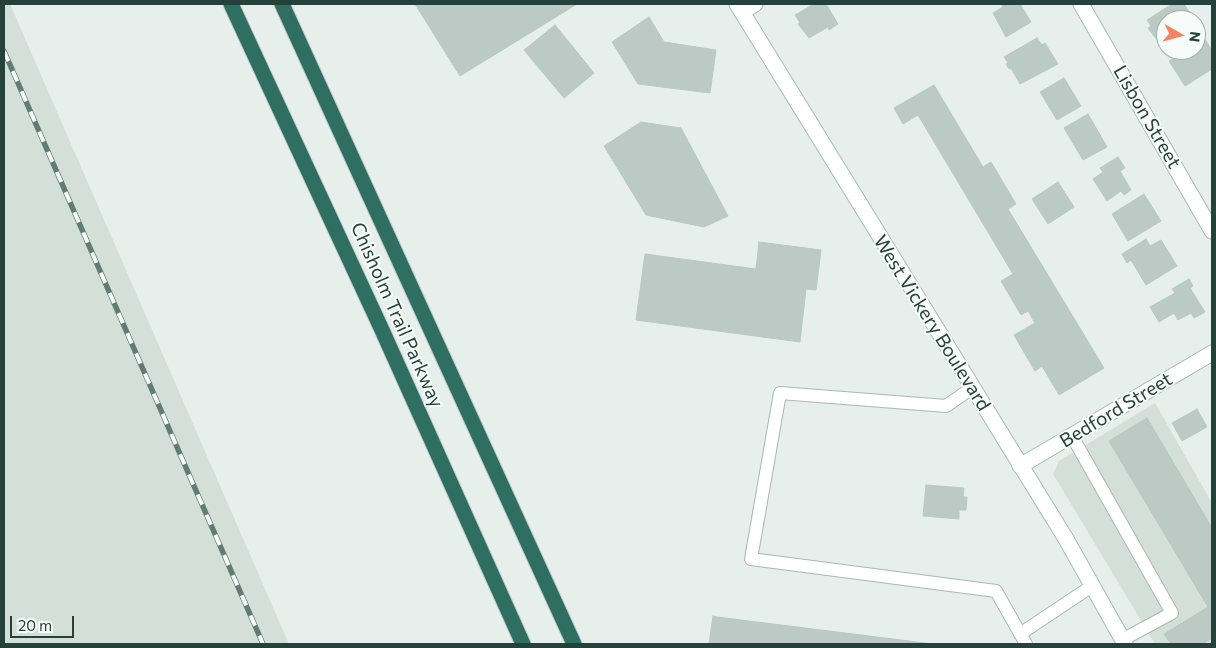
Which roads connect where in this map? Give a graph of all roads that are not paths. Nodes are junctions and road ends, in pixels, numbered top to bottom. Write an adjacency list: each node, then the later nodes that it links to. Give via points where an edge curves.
1 (231, 4): 14 (highway, Chisholm Trail Parkway, via 378,320)
2 (282, 4): 15 (highway, Chisholm Trail Parkway)
3 (756, 4): 5 (main road)
4 (1081, 4): 6 (main road, Lisbon Street)
5 (739, 8): 8 (main road, West Vickery Boulevard)
6 (1212, 231)
7 (1212, 353): 9 (main road, Bedford Street)
8 (972, 388): 10 (main road, West Vickery Boulevard); 12 (lane, via 946,406 780,393 751,559 996,591)
9 (1072, 436): 10 (main road, Bedford Street); 13 (lane, via 1172,613)
10 (1020, 466): 11 (main road, West Vickery Boulevard)
11 (1092, 586): 12 (lane); 13 (main road, West Vickery Boulevard)
12 (1023, 639)
13 (1124, 642)
14 (523, 644)
15 (574, 644)

